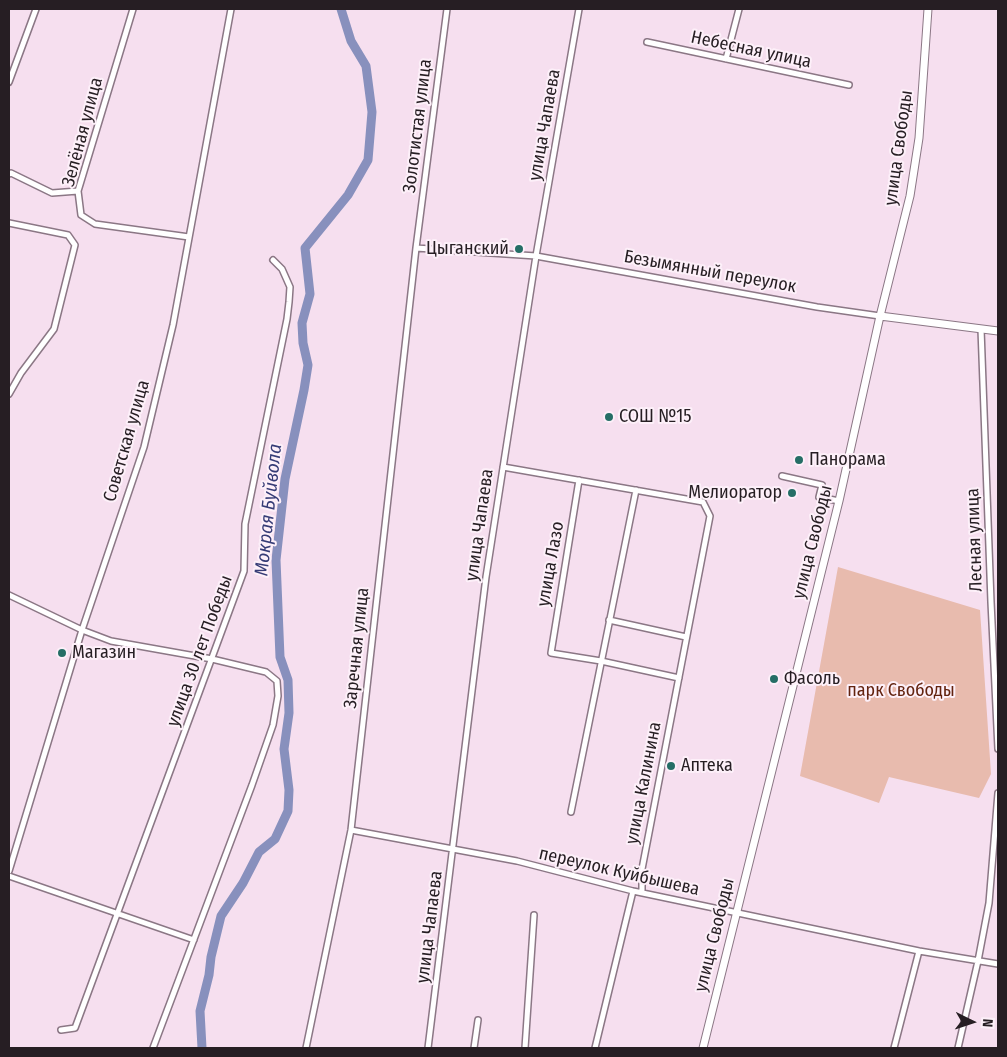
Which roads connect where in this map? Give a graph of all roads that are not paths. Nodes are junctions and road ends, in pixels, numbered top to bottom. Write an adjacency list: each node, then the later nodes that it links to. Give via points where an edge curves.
1 (36, 9): 10 (street)
2 (133, 9): 13 (street, Зелёная улица)
3 (231, 9): 15 (street, Советская улица)
4 (447, 9): 16 (street, Золотистая улица)
5 (579, 9): 17 (street, улица Чапаева)
6 (740, 9): 9 (street)
7 (928, 9): 19 (main road, улица Свободы, via 919,138 910,196)
8 (647, 42): 9 (street, Небесная улица)
9 (726, 59): 11 (street, Небесная улица)
10 (9, 82)
11 (849, 85)
12 (9, 174): 13 (street, via 52,193)
13 (78, 190): 15 (street, Зелёная улица, via 81,215 95,224)
14 (9, 222): 22 (street, via 68,235 75,245 54,329)
15 (189, 237): 30 (street, Советская улица, via 173,326 144,447)
16 (416, 248): 17 (street, Безымянный переулок); 38 (street, Заречная улица)
17 (536, 256): 19 (street, Безымянный переулок); 23 (street, улица Чапаева)
18 (273, 260): 32 (street, улица 30 лет Победы, via 282,269 290,287 287,319 245,524 244,571)
19 (880, 316): 20 (main road, Безымянный переулок); 27 (main road, улица Свободы)
20 (981, 329): 21 (main road, Безымянный переулок); 35 (street, Лесная улица)
21 (998, 331)
22 (9, 394)
23 (502, 467): 25 (street); 39 (street, улица Чапаева)
24 (782, 476): 27 (street, via 822,485 819,497)
25 (579, 480): 26 (street); 33 (street, улица Лазо, via 551,653)
26 (636, 490): 29 (street); 31 (street, улица Калинина, via 703,502 710,516)
27 (839, 501): 45 (main road, улица Свободы)
28 (9, 595): 30 (street)
29 (609, 620): 31 (street); 33 (street)
30 (82, 630): 32 (street, via 111,641); 40 (street, Советская улица)
31 (686, 637): 34 (street, улица Калинина)
32 (212, 659): 44 (street, улица 30 лет Победы); 47 (street, via 266,672 277,681 278,696 273,725)
33 (601, 661): 34 (street); 37 (street)
34 (679, 678): 43 (street, улица Калинина, via 642,869)
35 (998, 749)
36 (998, 793): 49 (street, via 989,903)
37 (571, 812)
38 (351, 830): 39 (street, переулок Куйбышева); 54 (street, Заречная улица)
39 (454, 850): 42 (street, переулок Куйбышева, via 517,861); 55 (street, улица Чапаева)
40 (9, 871)
41 (9, 876): 44 (street)
42 (633, 891): 43 (street, переулок Куйбышева); 58 (street)
43 (642, 893): 45 (street, переулок Куйбышева)
44 (118, 913): 47 (street); 52 (street, улица 30 лет Победы, via 75,1028)
45 (736, 913): 48 (street, переулок Куйбышева); 59 (main road, улица Свободы)
46 (534, 915): 57 (street)
47 (194, 940): 53 (street)
48 (919, 951): 49 (street, переулок Куйбышева); 60 (street)
49 (978, 962): 50 (street, переулок Куйбышева); 61 (street)
50 (998, 964)
51 (478, 1020): 56 (street)
52 (61, 1030)
53 (153, 1048)
54 (306, 1048)
55 (428, 1048)
56 (474, 1048)
57 (525, 1048)
58 (595, 1048)
59 (703, 1048)
60 (894, 1048)
61 (958, 1048)

